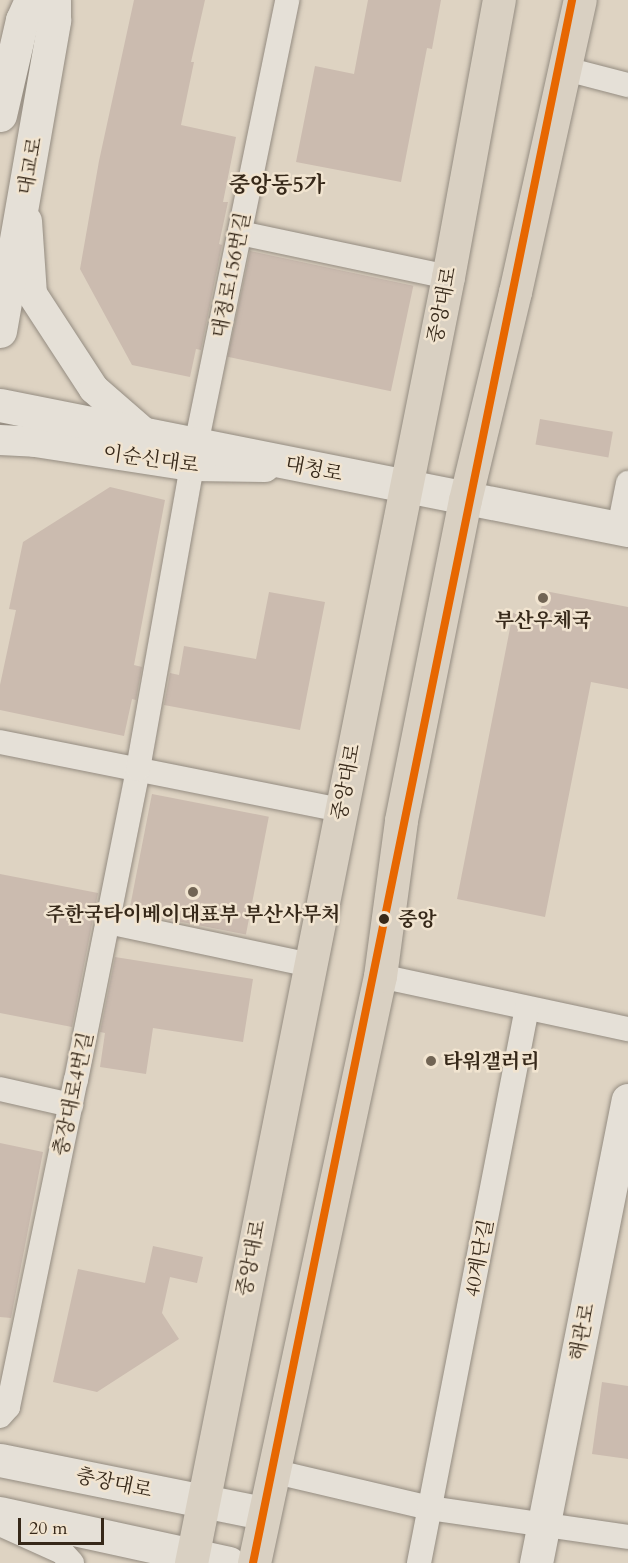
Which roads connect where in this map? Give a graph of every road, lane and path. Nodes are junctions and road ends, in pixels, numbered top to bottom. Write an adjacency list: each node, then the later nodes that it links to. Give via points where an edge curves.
1 (54, 0): 10 (main road, 대교로)
2 (287, 0): 11 (street, 대청로156번길)
3 (499, 0): 12 (main road, 중앙대로)
4 (580, 0): 7 (main road)
5 (27, 10): 6 (street); 9 (main road)
6 (0, 52)
7 (566, 69): 8 (street); 20 (main road)
8 (628, 85)
9 (0, 115)
10 (26, 187): 13 (main road, 대교로); 15 (street, via 32,294 94,389)
11 (240, 233): 12 (street); 17 (street, 대청로156번길)
12 (448, 277): 19 (main road, 중앙대로)
13 (0, 331)
14 (0, 405): 15 (main road, 대청로)
15 (148, 436): 17 (main road, 대청로)
16 (0, 440): 17 (street, 이순신대로)
17 (194, 455): 19 (main road, 대청로, via 303,467); 23 (street, 대청로156번길)
18 (628, 483): 21 (street)
19 (405, 488): 20 (main road, 대청로); 24 (main road, 중앙대로)
20 (465, 500): 21 (main road, 대청로); 27 (main road, via 401,820)
21 (624, 529)
22 (0, 742): 23 (street)
23 (138, 769): 24 (street); 25 (street, 충장대로4번길)
24 (340, 810): 26 (main road, 중앙대로)
25 (108, 922): 26 (street); 32 (street, 충장대로4번길)
26 (310, 965): 36 (main road, 중앙대로)
27 (380, 976): 28 (street); 35 (main road)
28 (527, 1008): 29 (street); 37 (street, 40계단길)
29 (628, 1029)
30 (0, 1089): 32 (street)
31 (628, 1100): 41 (main road, 해관로)
32 (71, 1105): 33 (street, 충장대로4번길, via 8,1407)
33 (0, 1416)
34 (0, 1460): 36 (main road, 충장대로)
35 (272, 1471): 37 (street); 39 (main road)
36 (203, 1501): 39 (main road, 충장대로); 43 (main road, 중앙대로)
37 (430, 1508): 41 (street); 47 (street, 40계단길)
38 (0, 1513): 43 (main road)
39 (263, 1513): 46 (main road)
40 (0, 1524): 44 (street, via 62,1552)
41 (543, 1526): 42 (street); 48 (main road, 해관로)
42 (628, 1537)
43 (192, 1559): 45 (main road)
44 (72, 1563)
45 (229, 1563)
46 (254, 1563)
47 (419, 1563)
48 (536, 1563)

